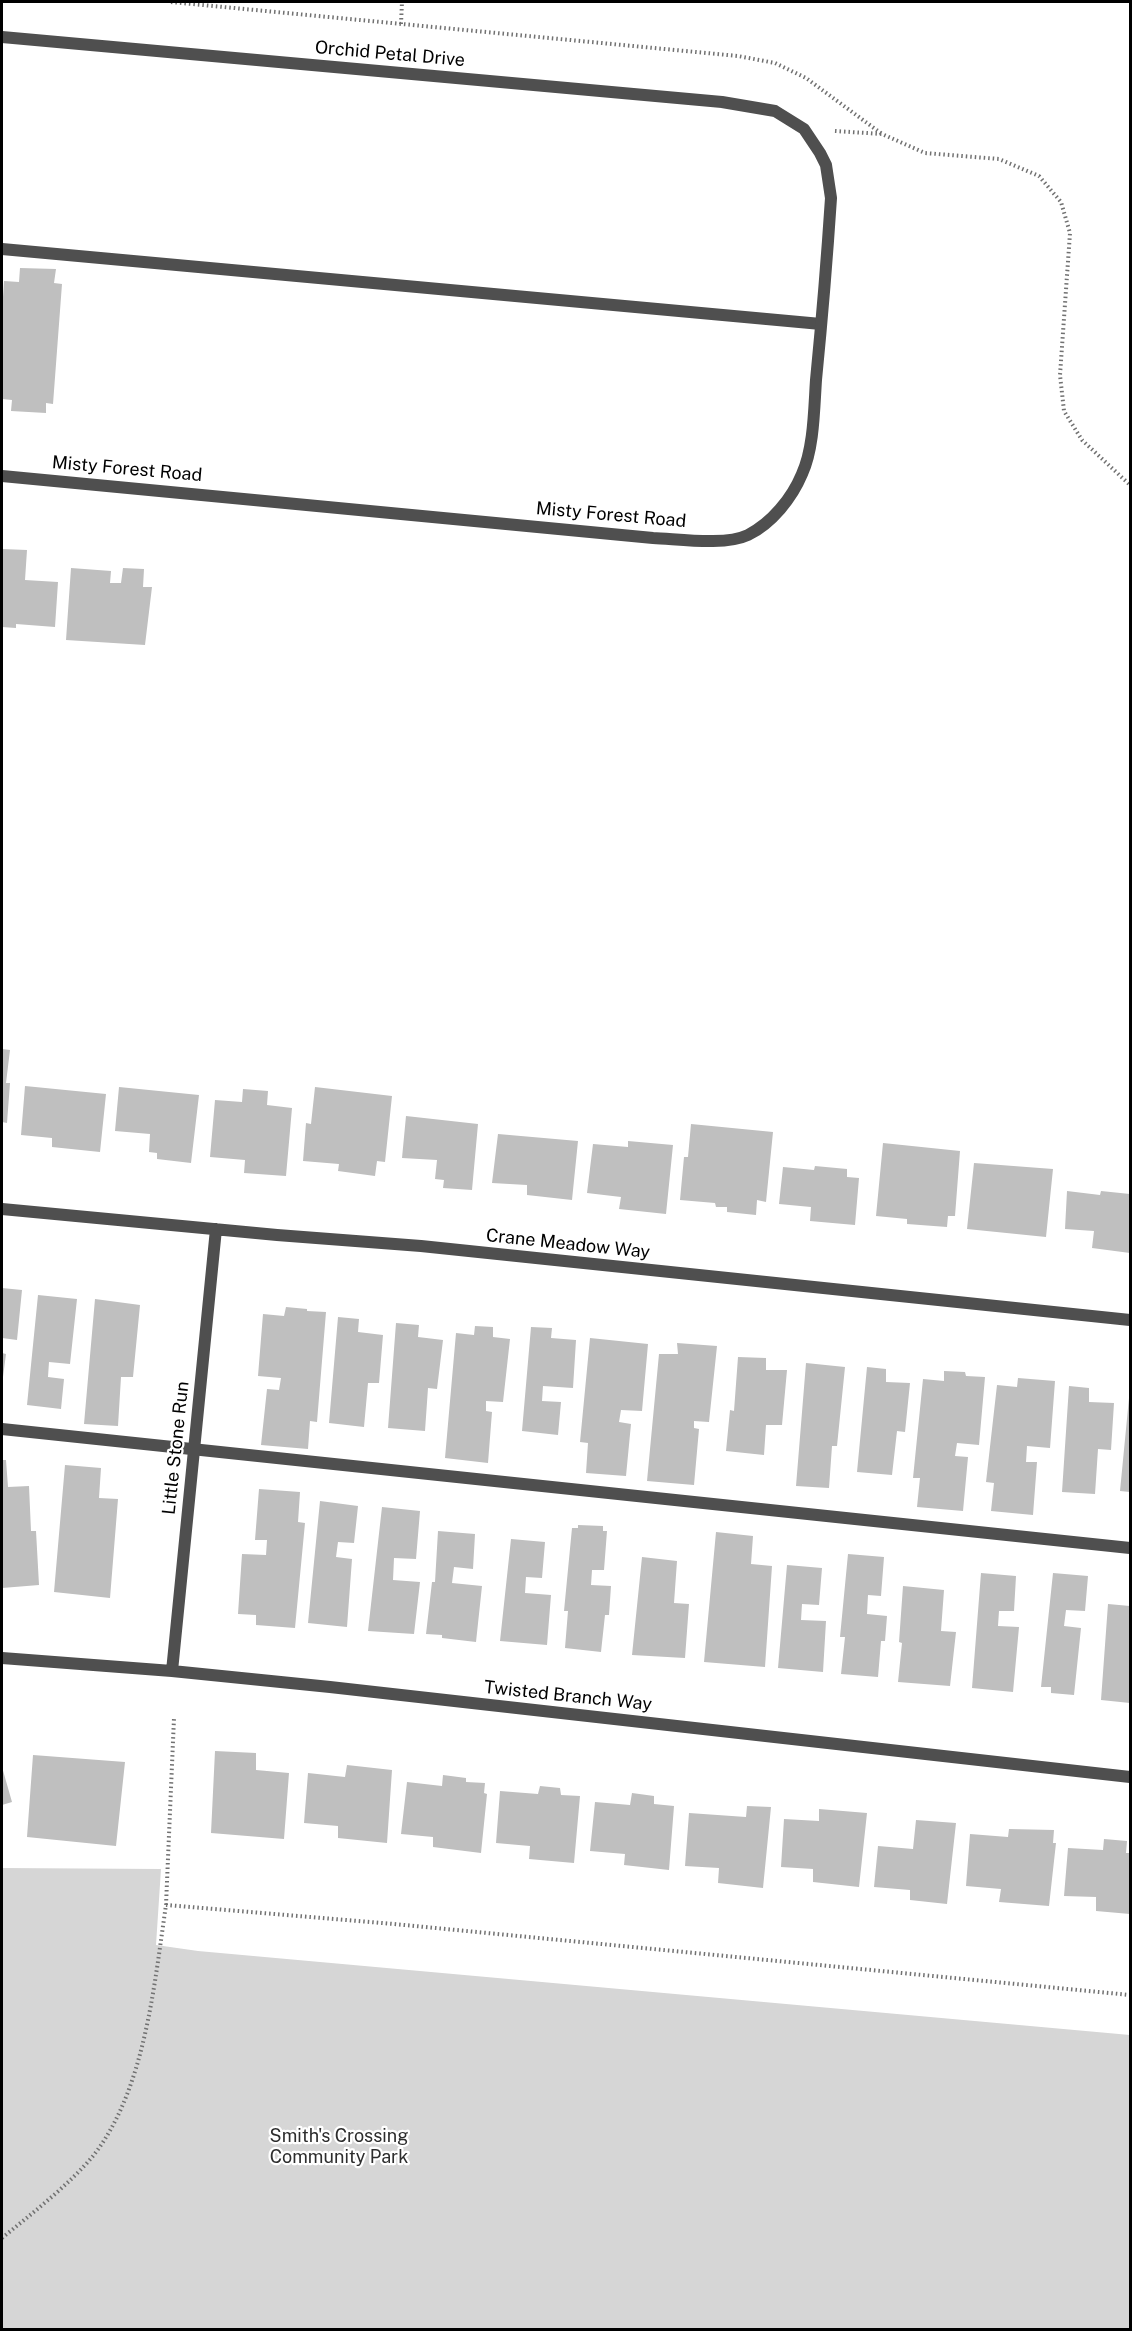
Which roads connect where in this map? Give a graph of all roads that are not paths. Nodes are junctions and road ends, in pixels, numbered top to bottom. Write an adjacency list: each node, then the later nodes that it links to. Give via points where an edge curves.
1 (2, 38): 2 (street, Orchid Petal Drive, via 722,102)
2 (775, 111): 4 (street, Misty Forest Road, via 804,129 820,153 830,183)
3 (2, 249): 4 (street)
4 (821, 324): 5 (street, Misty Forest Road, via 811,433 803,473 787,501 748,535 696,540 653,538)
5 (2, 476)
6 (2, 1209): 7 (street, Crane Meadow Way)
7 (216, 1229): 8 (street, Crane Meadow Way, via 421,1246); 10 (street, Little Stone Run)
8 (1131, 1320)
9 (2, 1429): 10 (street)
10 (195, 1448): 11 (street); 13 (street, Little Stone Run)
11 (1131, 1548)
12 (2, 1658): 13 (street, Twisted Branch Way)
13 (172, 1671): 14 (street, Twisted Branch Way)
14 (1131, 1777)

